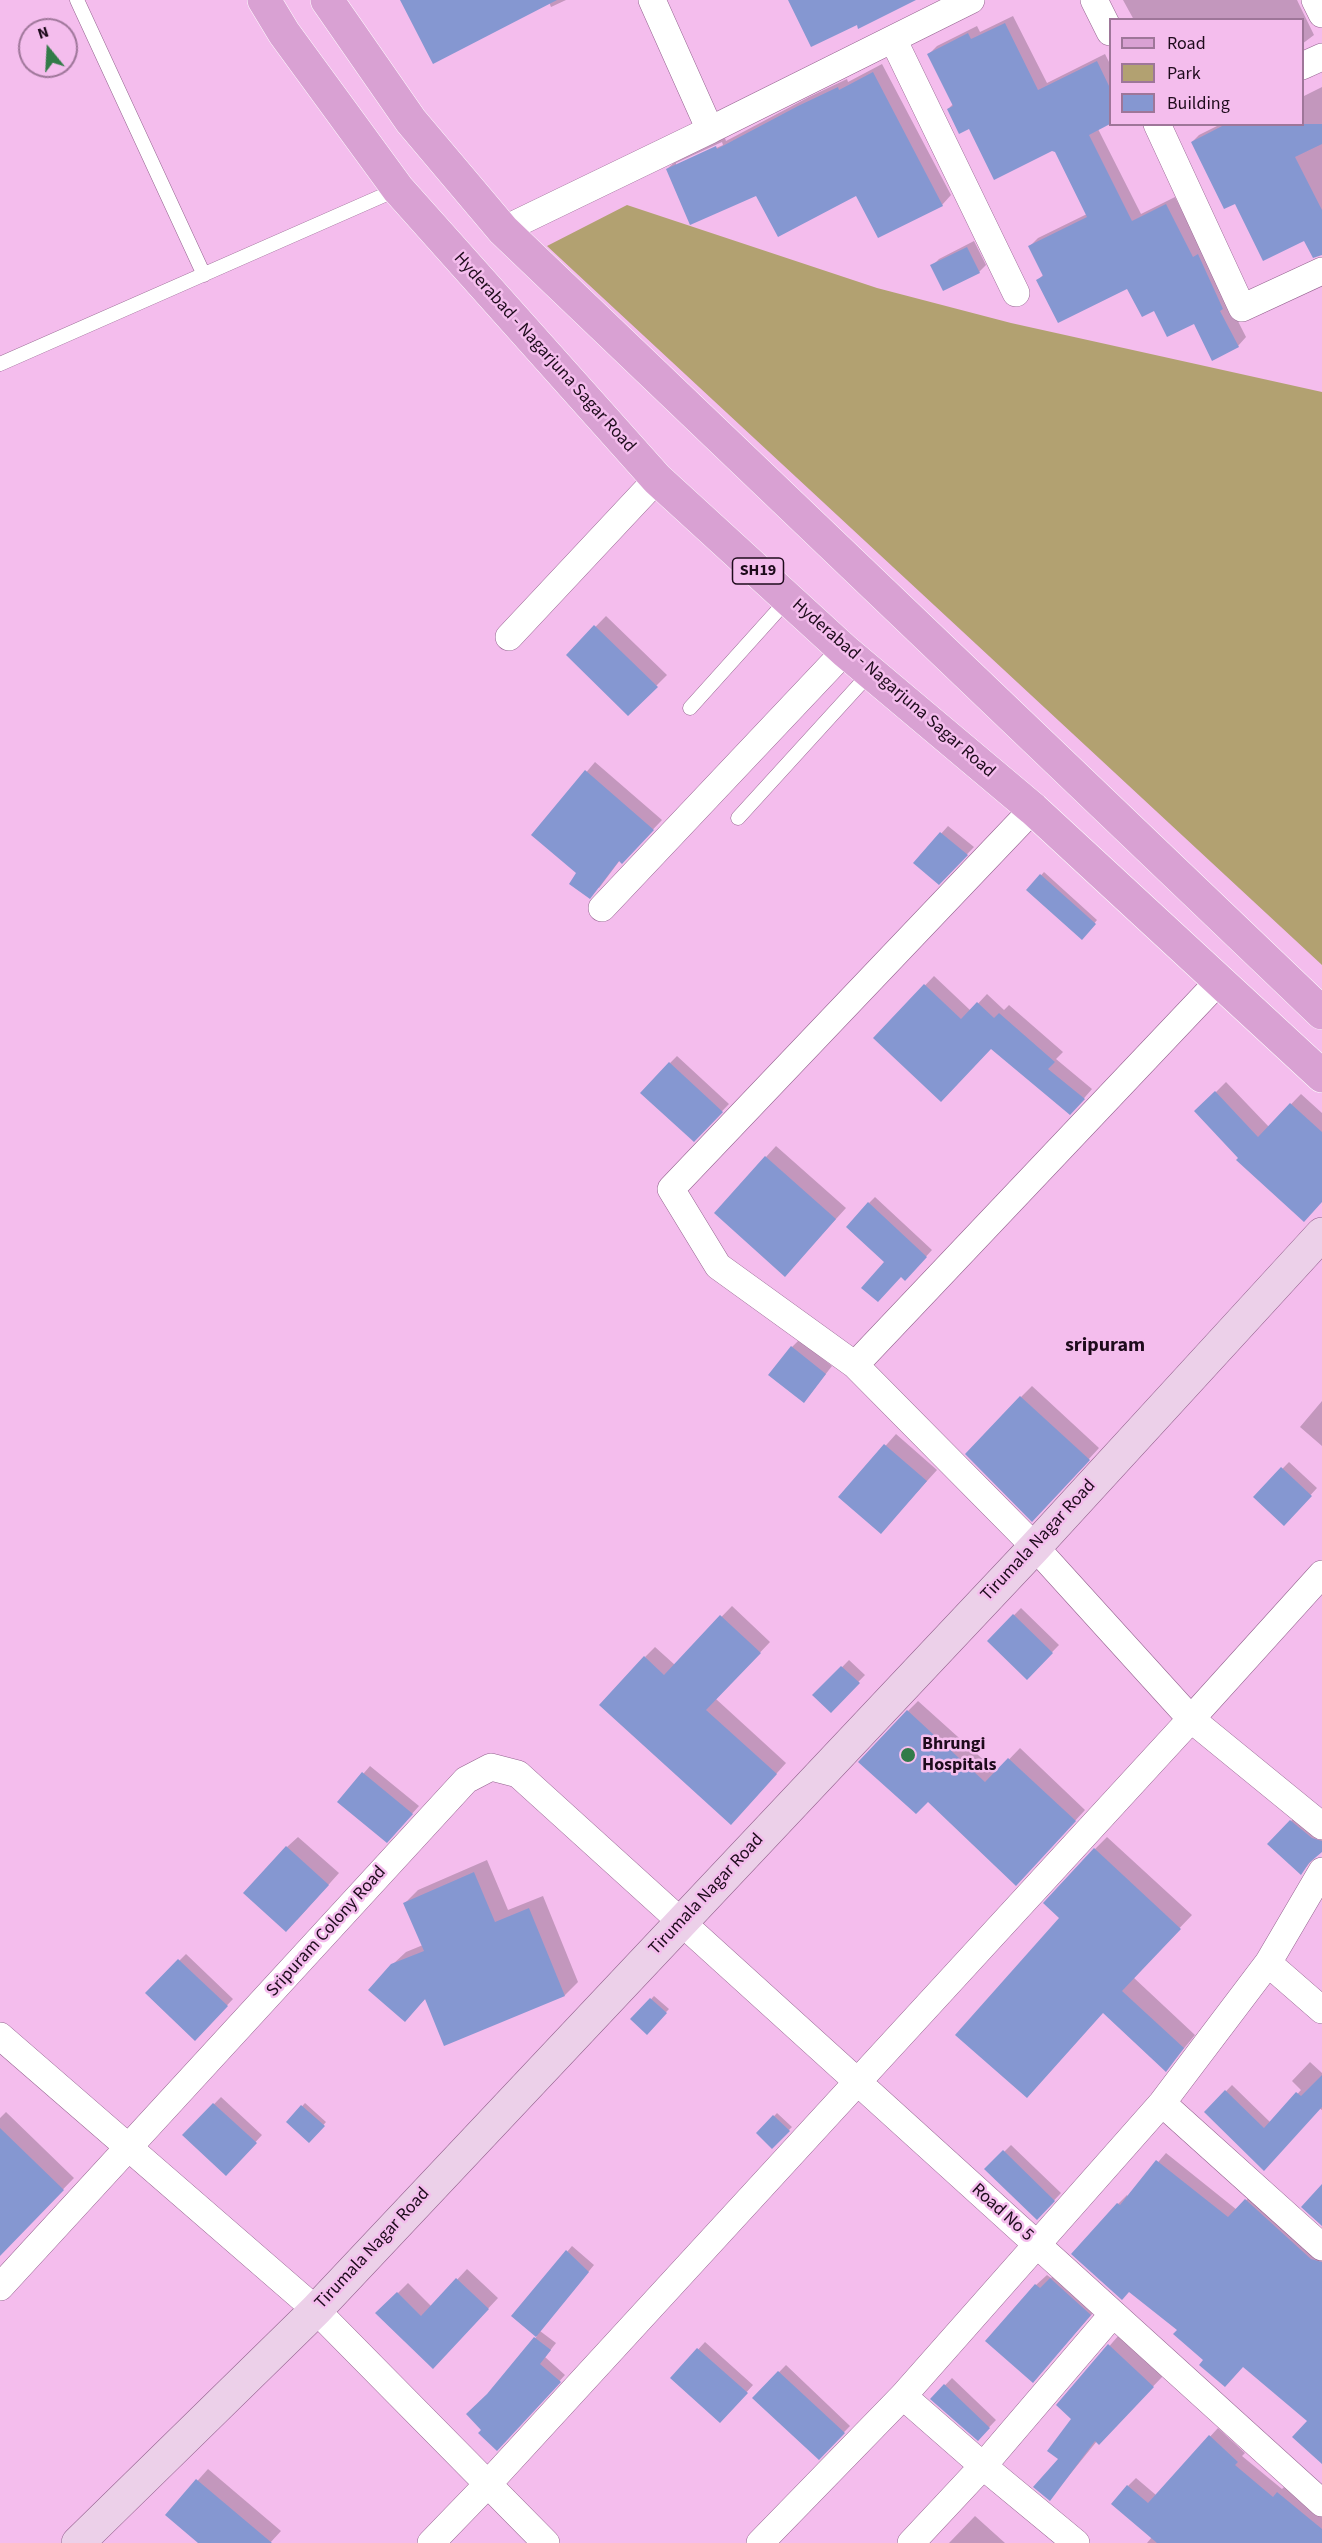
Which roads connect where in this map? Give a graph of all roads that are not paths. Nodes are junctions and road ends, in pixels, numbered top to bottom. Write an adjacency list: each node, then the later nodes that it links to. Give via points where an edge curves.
1 (77, 0): 18 (lane)
2 (264, 0): 15 (main road, Hyderabad - Nagarjuna Sagar Road / SH19)
3 (327, 0): 16 (main road, via 411,121)
4 (652, 0): 14 (street)
5 (971, 0): 10 (street)
6 (1094, 0): 9 (street)
7 (1315, 0): 8 (street)
8 (1322, 14)
9 (1109, 30)
10 (893, 39): 14 (street); 19 (street)
11 (1322, 57): 12 (street)
12 (1304, 65)
13 (1166, 128): 17 (street, via 1242,308)
14 (710, 130): 16 (street)
15 (398, 189): 18 (lane); 21 (main road, Hyderabad - Nagarjuna Sagar Road / SH19)
16 (503, 230): 31 (main road)
17 (1322, 271)
18 (204, 274): 20 (lane)
19 (1016, 293)
20 (0, 364)
21 (657, 479): 22 (main road, Hyderabad - Nagarjuna Sagar Road / SH19); 23 (street)
22 (788, 599): 24 (main road, Hyderabad - Nagarjuna Sagar Road / SH19); 26 (lane)
23 (508, 637)
24 (845, 651): 25 (main road, Hyderabad - Nagarjuna Sagar Road / SH19); 29 (street)
25 (871, 672): 27 (main road, Hyderabad - Nagarjuna Sagar Road / SH19); 28 (lane)
26 (690, 708)
27 (1032, 809): 30 (main road, Hyderabad - Nagarjuna Sagar Road / SH19); 34 (street, via 671,1189 718,1266)
28 (738, 818)
29 (602, 908)
30 (1219, 981): 32 (main road, Hyderabad - Nagarjuna Sagar Road / SH19); 34 (street)
31 (1322, 1014)
32 (1322, 1076)
33 (1322, 1234): 35 (street, Tirumala Nagar Road)
34 (855, 1365): 35 (street)
35 (1035, 1546): 37 (street); 40 (street, Tirumala Nagar Road)
36 (1322, 1574): 37 (street)
37 (1191, 1719): 38 (street); 44 (street)
38 (1322, 1826)
39 (1322, 1871): 41 (street)
40 (681, 1923): 44 (street, Road No 5); 46 (street, Sripuram Colony Road, via 518,1774 491,1767 466,1780); 50 (street, Tirumala Nagar Road)
41 (1268, 1963): 42 (street); 45 (street)
42 (1322, 2010)
43 (0, 2036): 46 (street)
44 (858, 2083): 47 (street, Road No 5); 54 (street)
45 (1162, 2103): 47 (street); 48 (street)
46 (130, 2147): 49 (street, Sripuram Colony Road); 50 (street)
47 (1037, 2245): 51 (street, Road No 5); 52 (street)
48 (1322, 2247)
49 (0, 2287)
50 (316, 2310): 54 (street); 56 (street, Tirumala Nagar Road)
51 (1113, 2314): 53 (street); 55 (street, Road No 5)
52 (903, 2396): 53 (street); 59 (street)
53 (983, 2466): 60 (street); 61 (street)
54 (487, 2485): 57 (street); 58 (street)
55 (1322, 2503)
56 (78, 2543)
57 (431, 2543)
58 (546, 2543)
59 (760, 2543)
60 (911, 2543)
61 (1076, 2543)

